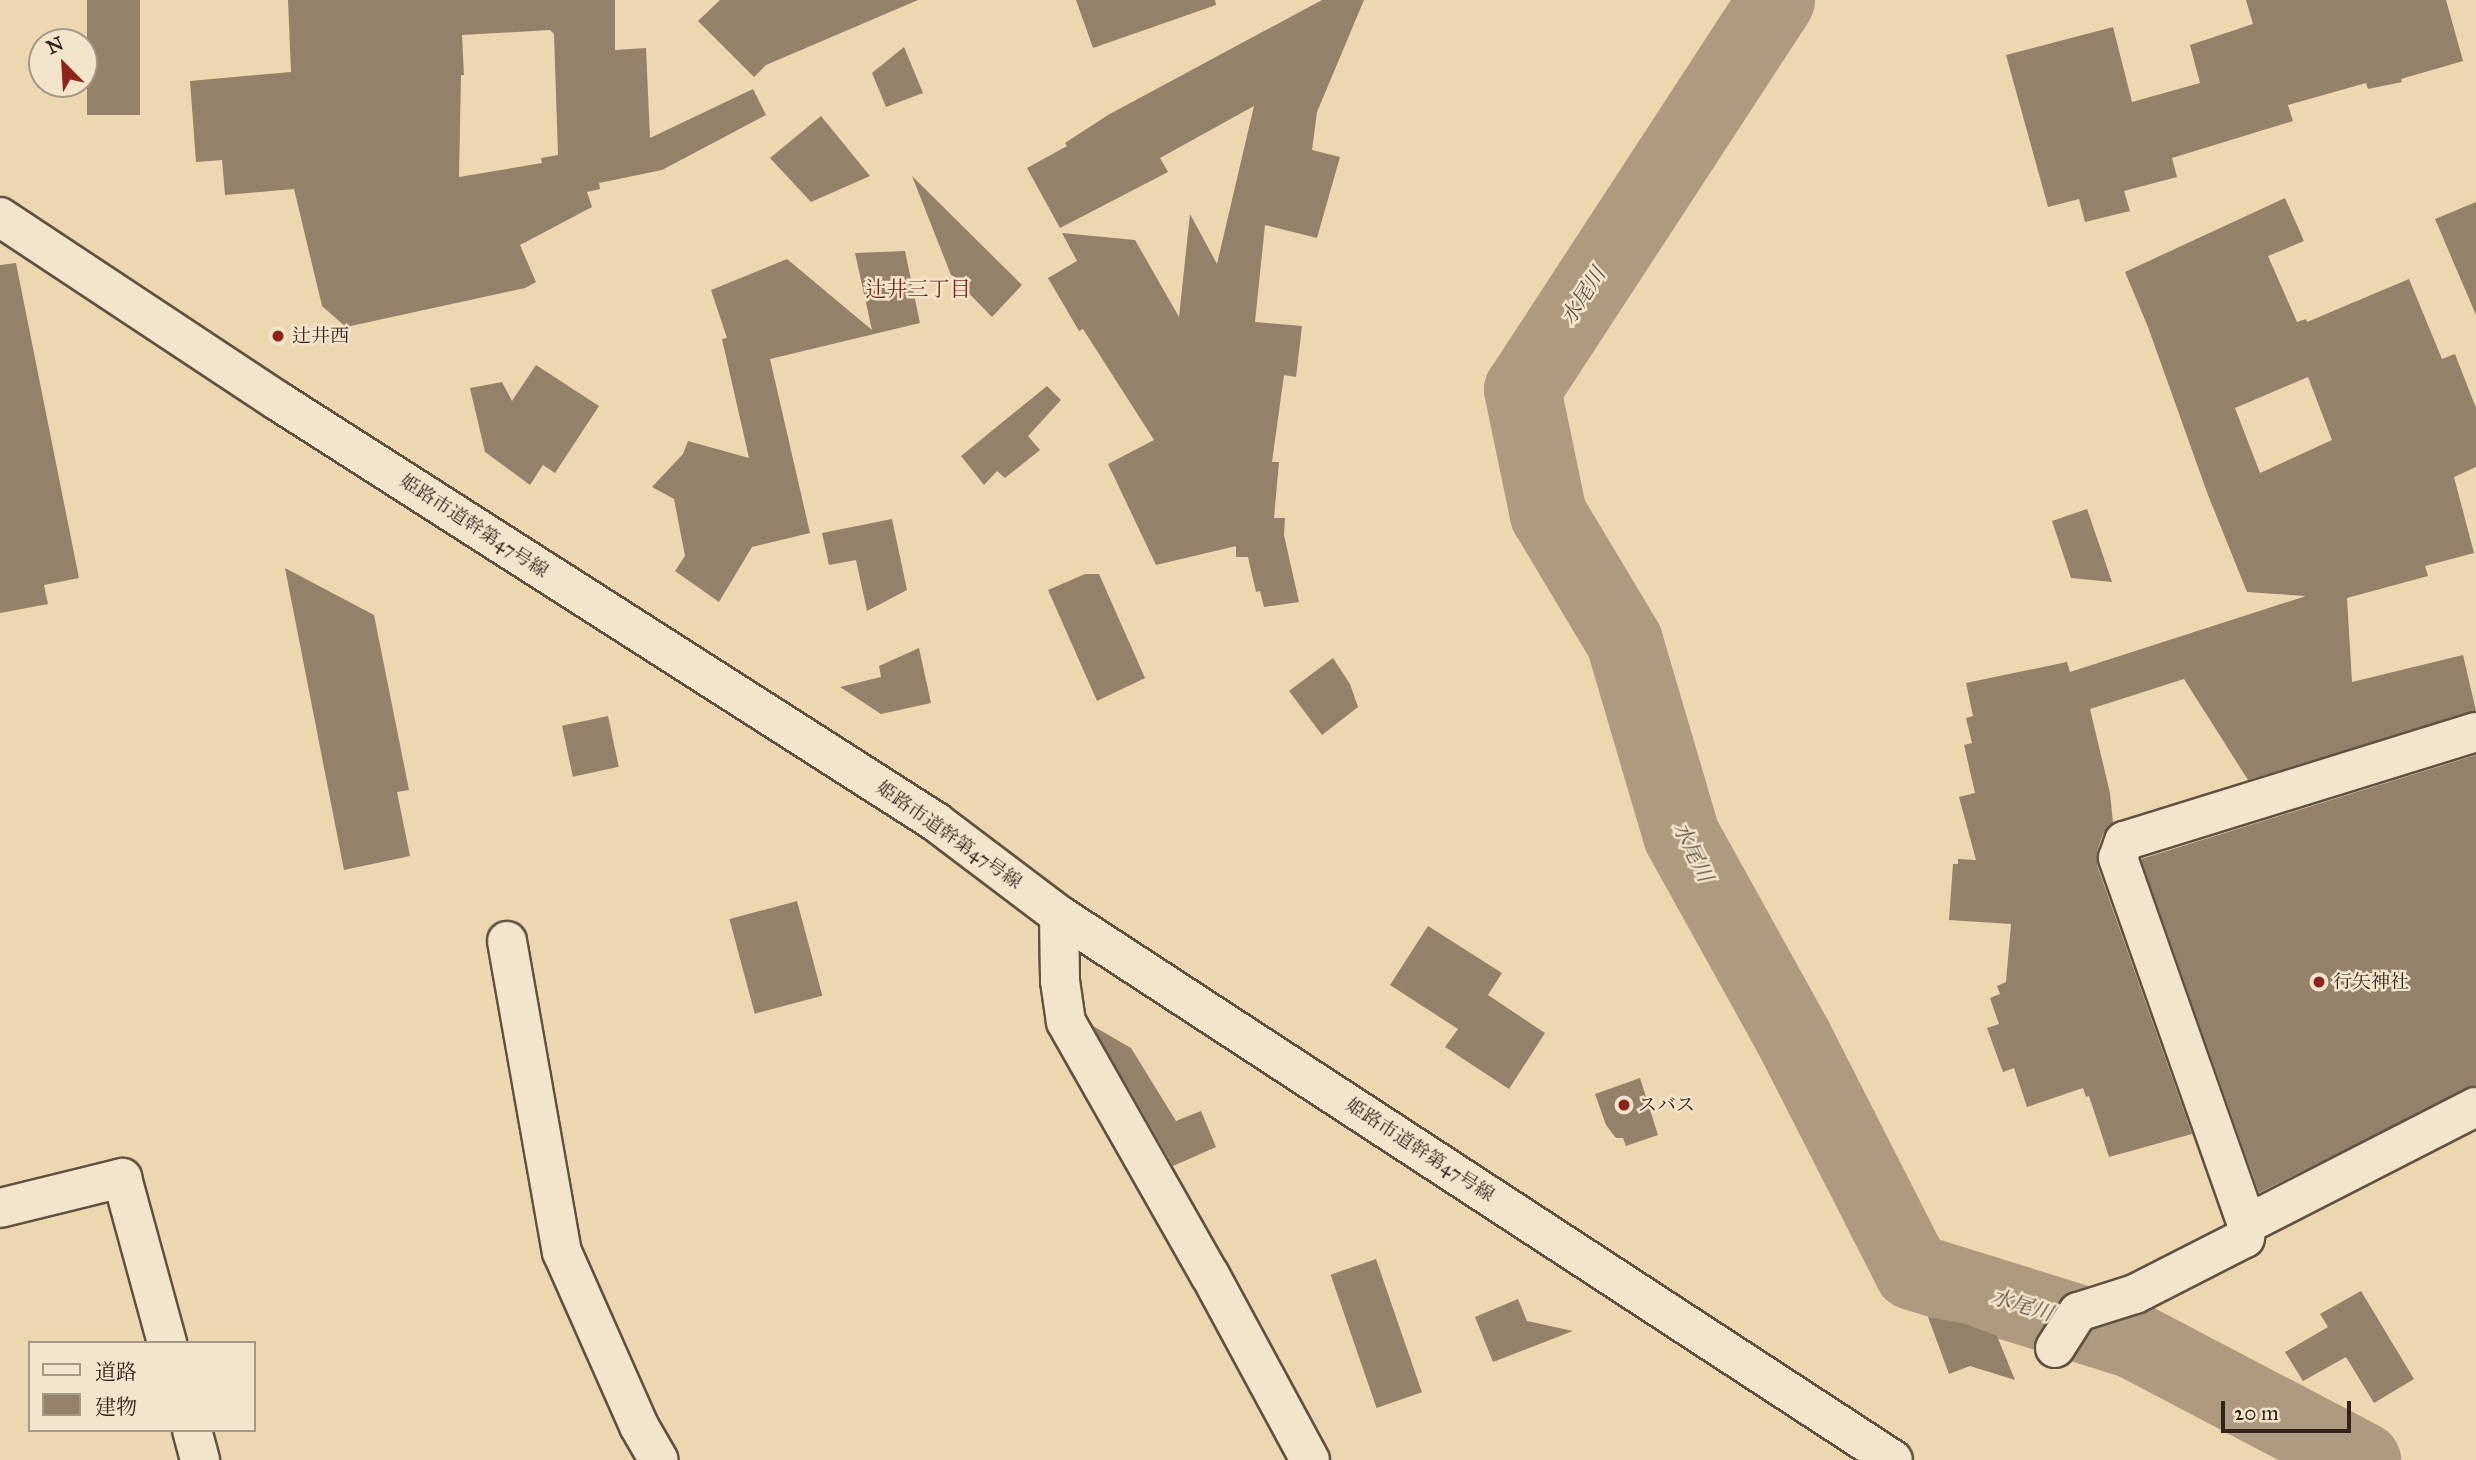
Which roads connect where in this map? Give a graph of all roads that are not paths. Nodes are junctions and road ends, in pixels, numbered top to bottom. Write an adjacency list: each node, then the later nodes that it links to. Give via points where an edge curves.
1 (0, 217): 3 (street, 姫路市道幹第47号線, via 278,401 936,822)
2 (2476, 732): 7 (street, via 2124,841 2118,858)
3 (1059, 915): 13 (street, via 1066,1022); 14 (street, 姫路市道幹第47号線)
4 (506, 941): 12 (street, via 562,1252 639,1426)
5 (2476, 1107): 7 (street)
6 (0, 1208): 8 (street, via 122,1178)
7 (2247, 1224): 9 (street, via 2245,1238 2135,1294 2078,1312)
8 (166, 1341)
9 (2055, 1346)
10 (193, 1432): 11 (street)
11 (200, 1460)
12 (659, 1460)
13 (1310, 1460)
14 (1893, 1460)

